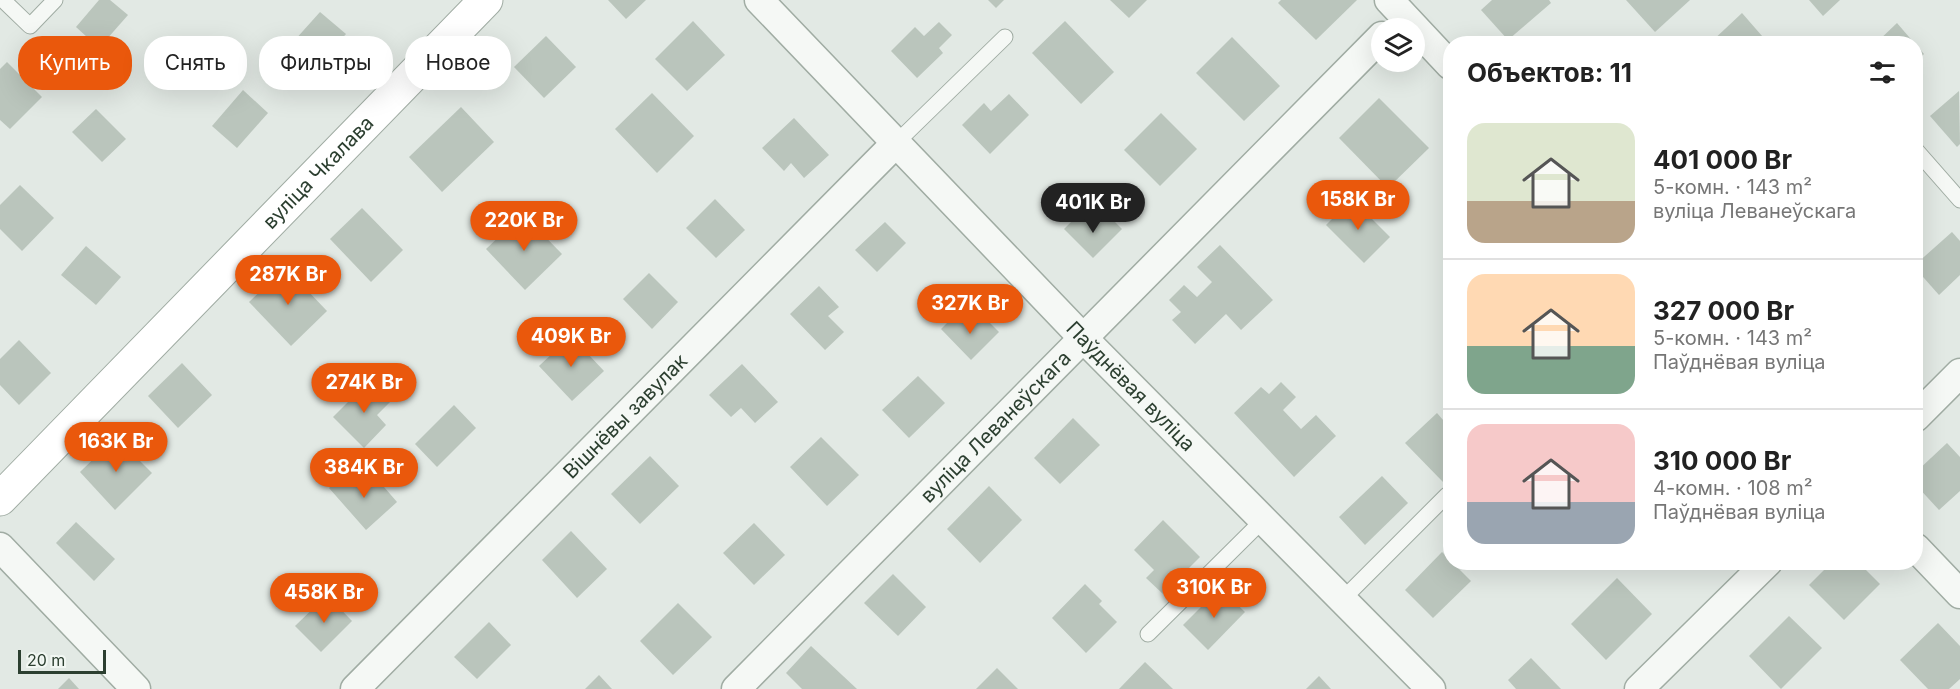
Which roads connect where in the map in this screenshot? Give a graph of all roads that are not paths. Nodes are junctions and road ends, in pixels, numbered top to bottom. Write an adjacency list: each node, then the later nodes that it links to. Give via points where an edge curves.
1 (3, 0): 2 (lane, via 30,26)
2 (55, 0)
3 (486, 0): 16 (main road, вуліца Чкалава)
4 (759, 0): 9 (street, Паўднёвая вуліца)
5 (1400, 11): 8 (street)
6 (1005, 37): 9 (lane)
7 (1371, 47): 12 (street, вуліца Леванеўскага)
8 (1443, 57)
9 (895, 144): 12 (street, Паўднёвая вуліца); 26 (street, Вішнёвы завулак)
10 (1923, 158): 11 (lane)
11 (1960, 200)
12 (1083, 338): 17 (street, Паўднёвая вуліца); 24 (street, вуліца Леванеўскага)
13 (1960, 373): 14 (street)
14 (1923, 410)
15 (1443, 498): 22 (lane)
16 (0, 499)
17 (1264, 519): 22 (street, Паўднёвая вуліца); 23 (lane)
18 (0, 547): 25 (street)
19 (1923, 555): 21 (street)
20 (1759, 570): 28 (street)
21 (1960, 594)
22 (1343, 599): 27 (street, Паўднёвая вуліца)
23 (1148, 634)
24 (741, 687)
25 (136, 689)
26 (355, 689)
27 (1431, 689)
28 (1639, 689)

